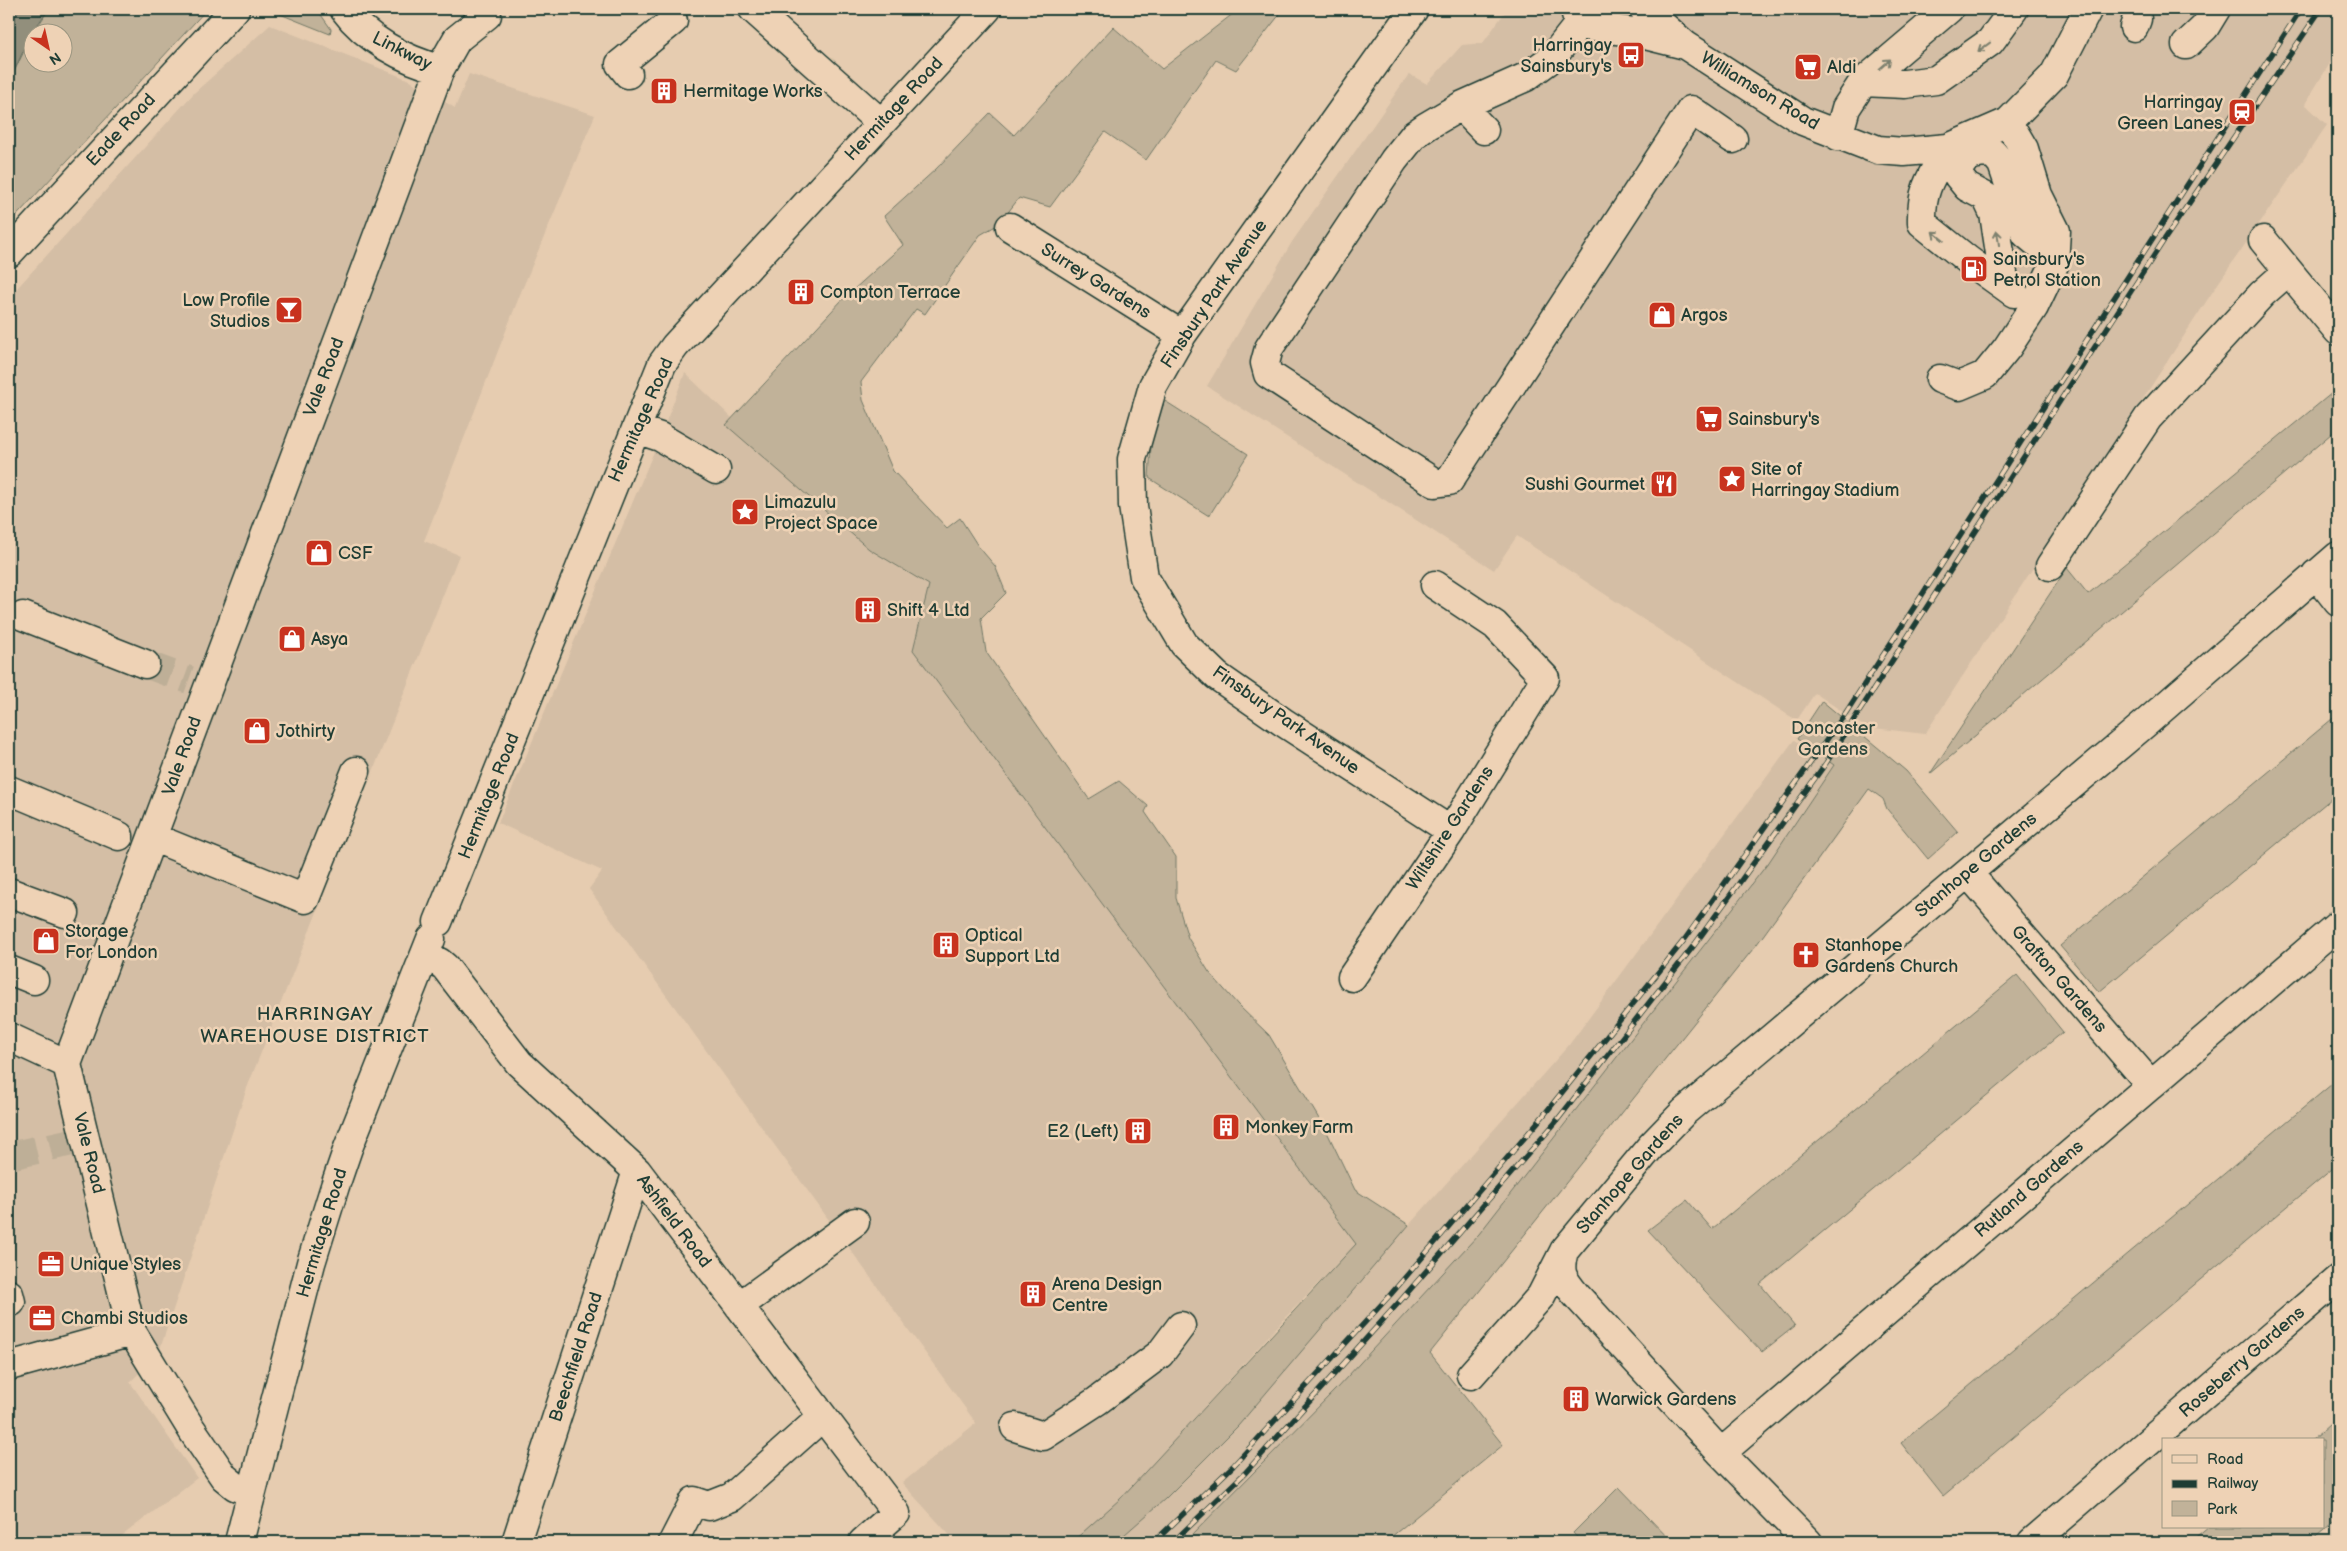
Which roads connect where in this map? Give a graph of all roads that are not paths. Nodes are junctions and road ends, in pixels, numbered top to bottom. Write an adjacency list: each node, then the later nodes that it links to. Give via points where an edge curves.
1 (236, 9): 29 (street, Eade Road)
2 (344, 9): 16 (street, Linkway, via 362,29 384,45)
3 (754, 9): 21 (street)
4 (987, 9): 21 (street, Hermitage Road)
5 (1414, 9): 34 (street, Finsbury Park Avenue)
6 (1644, 9): 14 (street, Williamson Road)
7 (1949, 9): 18 (street, one-way to 7)
8 (2014, 9): 18 (street, one-way to 18, via 1990,42 1936,80 1905,84)
9 (2088, 9): 20 (street, Williamson Road, via 2054,75)
10 (2216, 9): 15 (street, via 2205,27)
11 (487, 15): 16 (street, Vale Road, via 457,39)
12 (1579, 17): 14 (street, Williamson Road); 19 (street, via 1552,58 1526,77)
13 (673, 21): 17 (street, via 620,64)
14 (1685, 45): 23 (street, Williamson Road, via 1803,121)
15 (2186, 45)
16 (440, 70): 49 (street, Vale Road, via 198,684)
17 (628, 74)
18 (1863, 82): 23 (street, via 1846,108)
19 (1461, 106): 22 (street); 24 (street, via 1414,136 1394,160 1269,348 1265,363 1268,374 1435,483 1449,481 1691,110)
20 (2008, 122): 25 (street, Williamson Road); 26 (street, via 2024,150 2038,195)
21 (881, 123): 36 (street, Hermitage Road, via 675,346 662,364)
22 (1484, 130)
23 (1838, 136): 25 (street, Williamson Road, via 1878,150 1904,152)
24 (1733, 139)
25 (1948, 148): 31 (street, one-way to 25, via 1922,223 1921,202)
26 (2052, 223): 31 (street, one-way to 26, via 1994,214 1986,197 1967,187 1958,176 1959,166 1966,157 1993,153 2002,164 2026,234 2038,243 2044,239); 32 (street, via 2054,265)
27 (1010, 226): 34 (street, Surrey Gardens)
28 (2263, 240): 30 (street)
29 (9, 253)
30 (2288, 271): 33 (street); 39 (street, via 2262,294 2148,418)
31 (2005, 286): 32 (street)
32 (2034, 307): 35 (street, via 2008,348 1985,374 1959,386)
33 (2338, 331)
34 (1182, 335): 47 (street, Finsbury Park Avenue, via 1153,386 1132,459 1133,506 1144,578 1184,644 1216,676)
35 (1940, 379)
36 (636, 429): 37 (street, via 660,437); 54 (street, Hermitage Road)
37 (716, 470)
38 (2338, 556): 40 (street, Stanhope Gardens)
39 (2050, 566)
40 (2316, 574): 42 (street); 50 (street, Stanhope Gardens)
41 (1435, 585): 47 (street, Wiltshire Gardens, via 1495,624 1545,678)
42 (2338, 602)
43 (23, 616): 44 (street)
44 (145, 664)
45 (356, 771): 49 (street, via 305,899)
46 (9, 790): 48 (street)
47 (1451, 831): 56 (street, Wiltshire Gardens)
48 (118, 836)
49 (152, 837): 59 (street, Vale Road)
50 (1968, 873): 60 (street, Grafton Gardens); 63 (street, Stanhope Gardens, via 1684,1112 1652,1145)
51 (9, 892): 52 (street)
52 (65, 913)
53 (2335, 935): 60 (street, Rutland Gardens)
54 (432, 937): 61 (street, Ashfield Road, via 439,962 519,1064); 73 (street, Hermitage Road, via 338,1179 311,1263)
55 (9, 970): 57 (street)
56 (1352, 977)
57 (34, 980)
58 (9, 1036): 59 (street)
59 (67, 1064): 67 (street, Vale Road)
60 (2151, 1085): 72 (street, Rutland Gardens)
61 (637, 1171): 65 (street, Ashfield Road); 75 (street, Beechfield Road)
62 (855, 1222): 65 (street)
63 (1564, 1251): 69 (street, Stanhope Gardens, via 1540,1296); 72 (street, via 1560,1266 1563,1278)
64 (2338, 1279): 79 (street, Roseberry Gardens)
65 (739, 1306): 70 (street, Ashfield Road)
66 (1181, 1326): 71 (street, via 1160,1354 1043,1436)
67 (132, 1332): 68 (street); 73 (street, Vale Road, via 224,1477 234,1486)
68 (9, 1366)
69 (1472, 1375)
70 (822, 1417): 76 (street, via 732,1497 709,1506 694,1501); 77 (street, Ashfield Road, via 896,1513)
71 (1015, 1427)
72 (1721, 1453): 78 (street)
73 (251, 1493): 74 (street, Hermitage Road)
74 (239, 1542)
75 (516, 1542)
76 (673, 1542)
77 (863, 1542)
78 (1808, 1542)
79 (2032, 1542)

